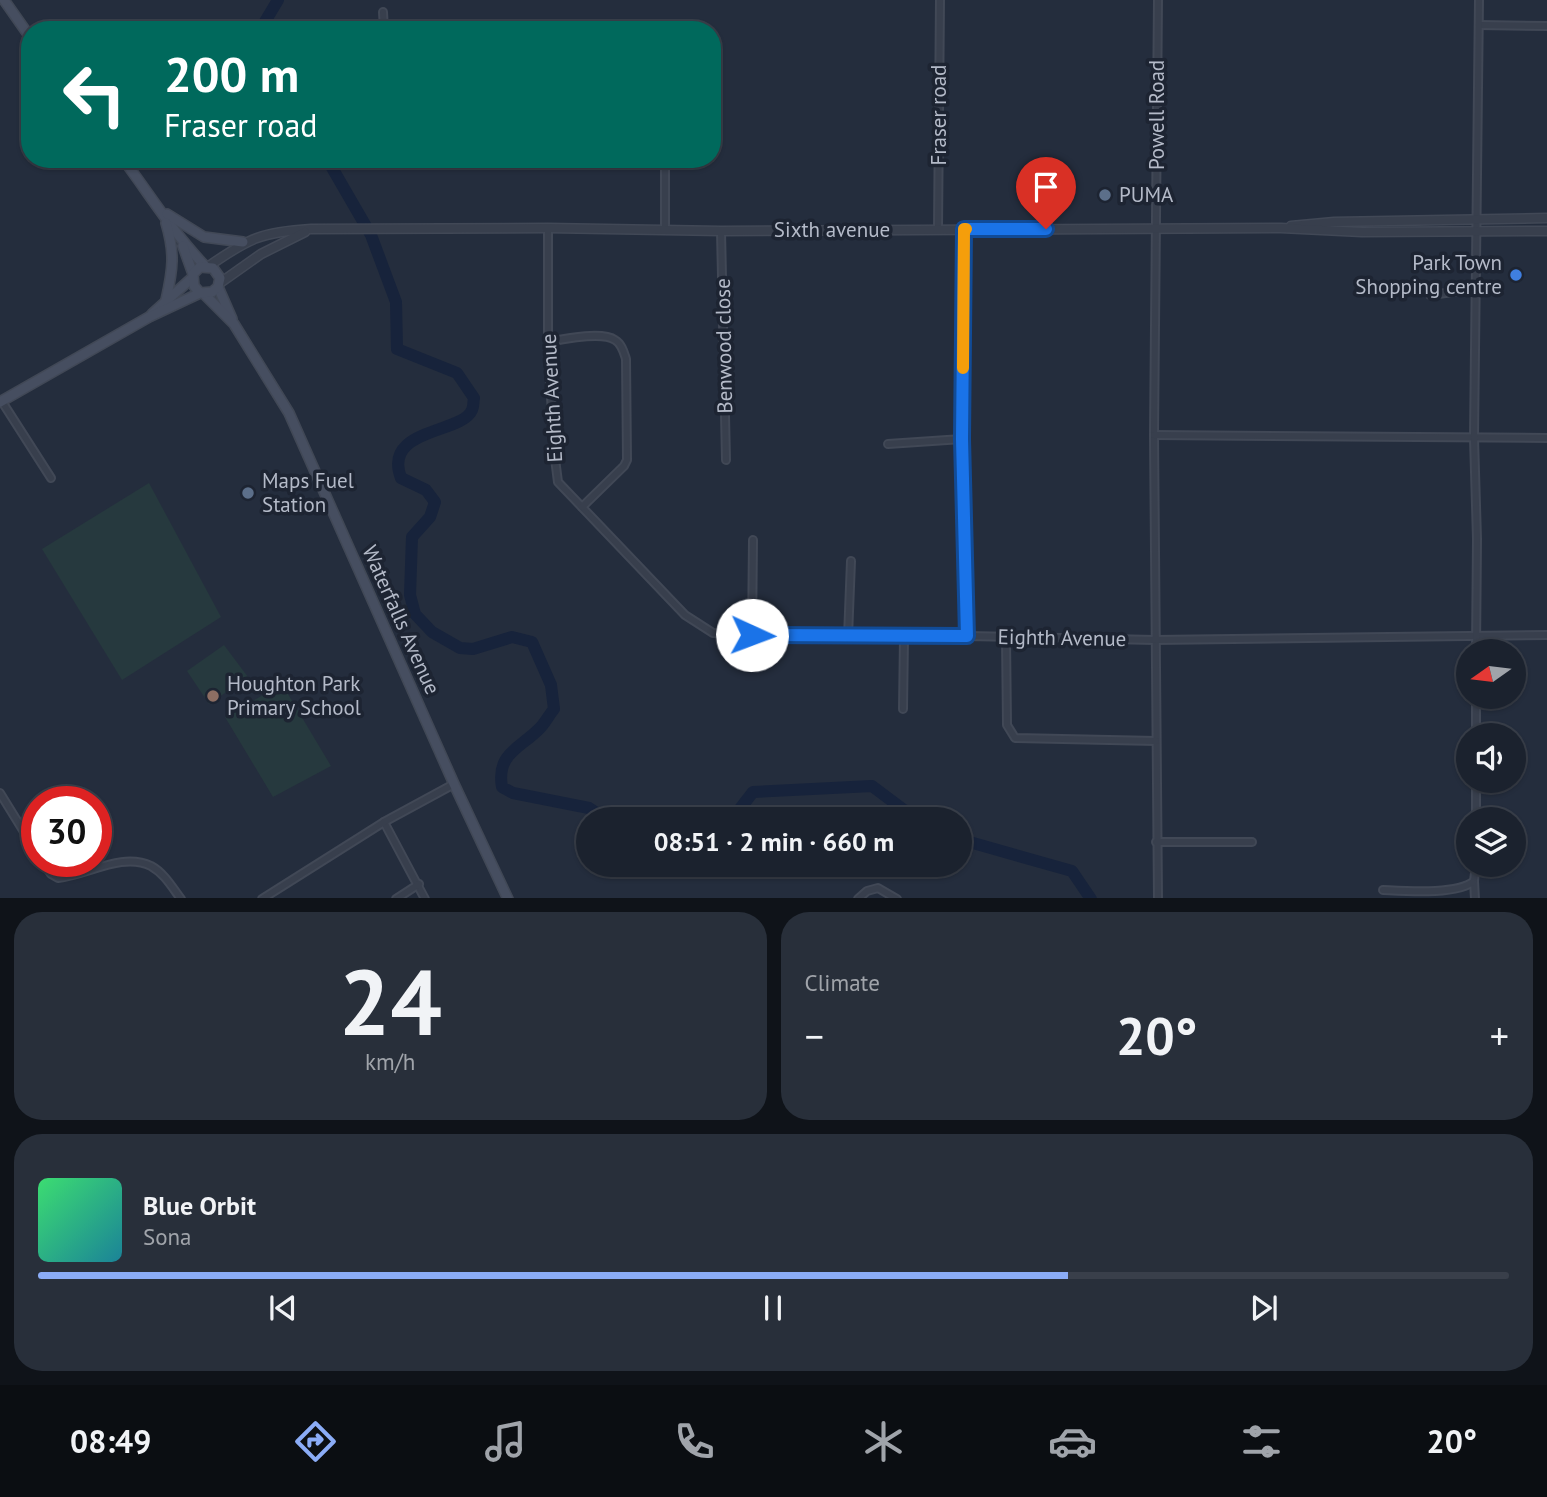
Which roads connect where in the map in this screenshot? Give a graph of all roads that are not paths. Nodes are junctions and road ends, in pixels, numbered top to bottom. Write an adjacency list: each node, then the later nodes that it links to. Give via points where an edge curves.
1 (4, 0): 7 (main road)
2 (940, 0): 18 (street, Fraser road)
3 (1158, 0): 20 (street, Powell Road)
4 (1479, 0): 8 (street)
5 (383, 12): 6 (street)
6 (384, 21)
7 (21, 24)
8 (1479, 25): 9 (street); 13 (street)
9 (1547, 26)
10 (130, 168): 12 (main road)
11 (665, 168): 21 (street)
12 (163, 211): 25 (main road); 26 (main road, via 193,233); 33 (main road, via 174,252)
13 (1478, 218): 14 (street); 16 (street, via 1315,222); 23 (street)
14 (1547, 218)
15 (548, 228): 17 (street, Sixth avenue); 21 (street, Sixth avenue); 36 (street, Eighth Avenue)
16 (1281, 228): 20 (street, Sixth avenue); 23 (street)
17 (311, 229): 26 (street, Sixth avenue, via 280,231); 29 (street, via 261,254)
18 (938, 229): 19 (street, Sixth avenue); 22 (street, Sixth avenue)
19 (964, 229): 20 (street, Sixth avenue); 41 (street)
20 (1157, 229): 38 (street, Powell Road)
21 (664, 230): 22 (street, Sixth avenue)
22 (721, 231): 43 (street, Benwood close)
23 (1477, 231): 24 (street); 30 (street)
24 (1547, 231)
25 (182, 241): 27 (main road); 28 (main road)
26 (243, 242): 27 (street, Sixth avenue)
27 (207, 266): 28 (main road); 29 (main road, via 217,271)
28 (193, 275): 31 (main road, via 194,286); 33 (main road)
29 (219, 285): 31 (main road); 35 (main road, Waterfalls Avenue)
30 (1477, 289): 32 (street); 39 (street)
31 (202, 293): 34 (main road); 35 (main road, Waterfalls Avenue)
32 (1430, 295)
33 (166, 300): 34 (main road)
34 (149, 317): 37 (main road)
35 (234, 324): 58 (main road, Waterfalls Avenue, via 289,413)
36 (548, 342): 45 (street, Eighth Avenue, via 556,473); 45 (street, via 612,338 626,359 628,460)
37 (1, 400): 44 (street)
38 (1154, 435): 39 (street); 55 (street, Powell Road)
39 (1474, 438): 40 (street); 52 (street)
40 (1547, 438)
41 (962, 439): 42 (street); 51 (street)
42 (888, 444)
43 (726, 460)
44 (51, 478)
45 (582, 507): 48 (street, Eighth Avenue, via 685,615 719,635)
46 (753, 540): 48 (street)
47 (850, 561): 53 (street)
48 (752, 635): 53 (street, Eighth Avenue)
49 (1547, 635): 52 (street, Eighth Avenue)
50 (904, 636): 51 (street, Eighth Avenue); 53 (street, Eighth Avenue); 56 (street)
51 (967, 636): 54 (street, Eighth Avenue)
52 (1476, 636): 55 (street, Eighth Avenue)
53 (848, 637)
54 (1006, 638): 55 (street, Eighth Avenue); 57 (street, via 1007,725 1015,738)
55 (1155, 640): 57 (street, Powell Road)
56 (903, 709)
57 (1156, 741): 62 (street, Powell Road)
58 (454, 784): 60 (street); 73 (main road, Waterfalls Avenue)
59 (0, 793): 61 (street)
60 (384, 822): 67 (street); 70 (street)
61 (21, 827)
62 (1156, 842): 63 (street); 76 (street, Powell Road)
63 (1252, 842)
64 (112, 864): 69 (street, via 125,861 150,866)
65 (1474, 877): 66 (street)
66 (1474, 881): 68 (street, via 1438,890); 77 (street)
67 (419, 884): 71 (street); 72 (street)
68 (1383, 890)
69 (181, 898)
70 (265, 898)
71 (396, 898)
72 (425, 898)
73 (508, 898)
74 (858, 898): 75 (street, via 878,888)
75 (897, 898)
76 (1158, 898)
77 (1475, 898)

